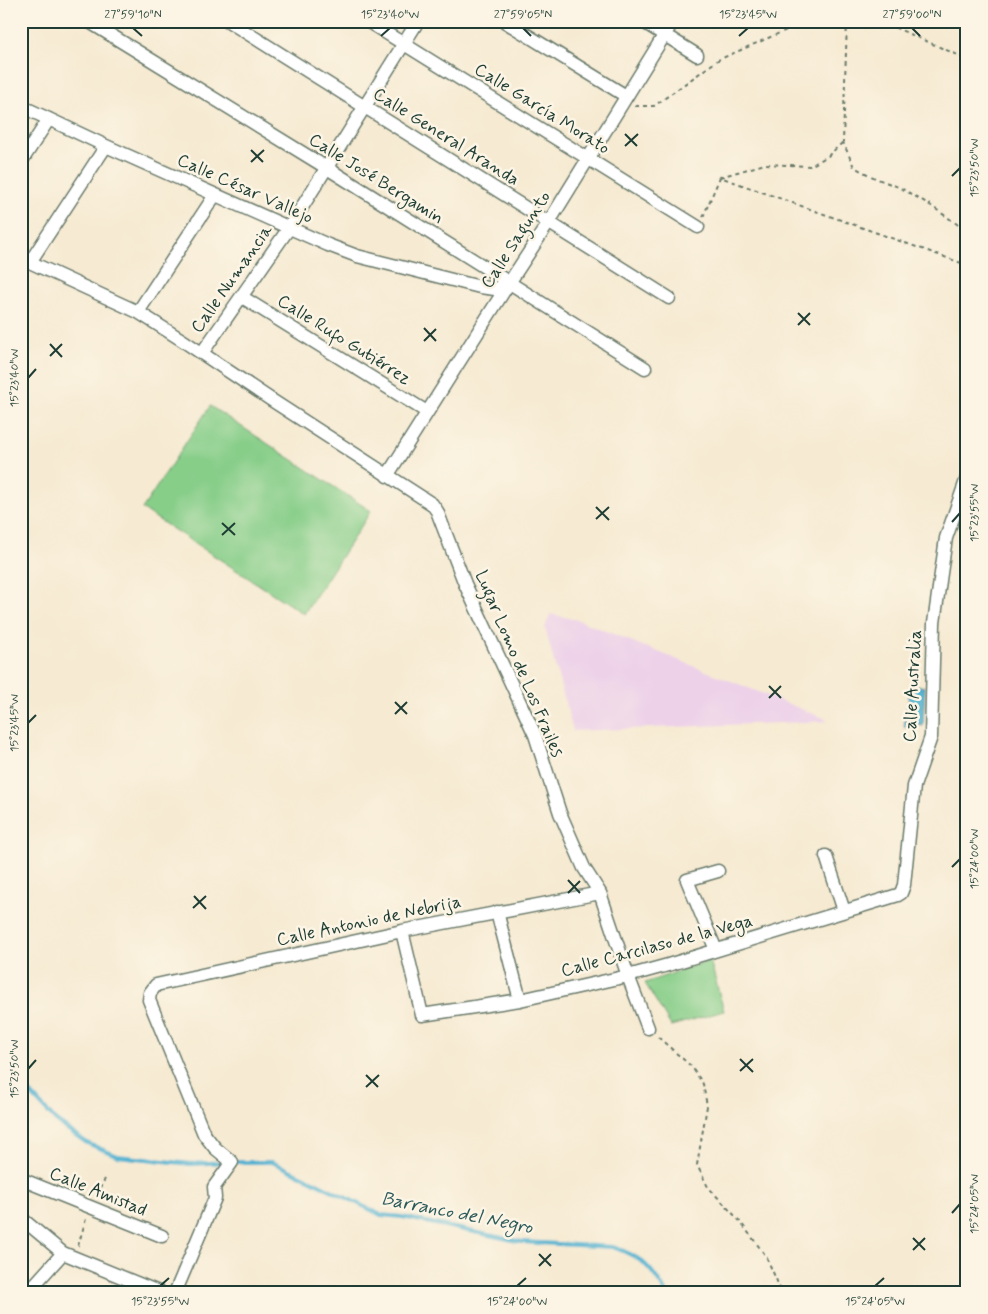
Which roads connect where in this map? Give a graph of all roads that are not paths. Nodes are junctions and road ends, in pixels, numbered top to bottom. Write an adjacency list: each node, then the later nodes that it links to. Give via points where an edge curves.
1 (88, 21): 18 (street, Calle José Bergamin)
2 (228, 21): 13 (street, Calle General Aranda)
3 (366, 21): 9 (street, Calle García Morato)
4 (418, 21): 9 (street, Calle Numancia)
5 (504, 21): 11 (street)
6 (642, 21): 8 (street)
7 (673, 21): 8 (street, Calle Sagunto)
8 (664, 35): 10 (street); 11 (street, Calle Sagunto)
9 (404, 44): 13 (street, Calle Numancia); 16 (street, Calle García Morato)
10 (697, 55)
11 (623, 100): 16 (street, Calle Sagunto)
12 (21, 106): 14 (street, Calle César Vallejo)
13 (366, 107): 18 (street, Calle Numancia); 20 (street, Calle General Aranda)
14 (49, 119): 15 (street, Calle César Vallejo); 17 (street)
15 (106, 146): 19 (street, Calle César Vallejo); 23 (street)
16 (587, 159): 20 (street, Calle Sagunto); 21 (street, Calle García Morato)
17 (21, 162)
18 (327, 168): 22 (street, Calle Numancia); 24 (street, Calle José Bergamin)
19 (214, 195): 22 (street, Calle César Vallejo); 30 (street)
20 (549, 222): 26 (street, Calle Sagunto); 29 (street, Calle General Aranda)
21 (698, 227)
22 (289, 228): 25 (street, Calle César Vallejo, via 357,256); 28 (street, Calle Numancia)
23 (26, 260): 30 (street)
24 (478, 264): 25 (street, via 476,274); 26 (street, Calle José Bergamin)
25 (462, 282): 27 (street, Calle César Vallejo)
26 (509, 283): 27 (street, Calle César Vallejo, via 495,289); 31 (street, Calle Sagunto); 33 (street, Calle José Bergamin)
27 (480, 287): 31 (street, via 487,297)
28 (242, 297): 32 (street, Calle Numancia); 34 (street, Calle Rufo Gutiérrez)
29 (669, 298)
30 (138, 312): 32 (street)
31 (490, 312): 34 (street, Calle Sagunto)
32 (202, 354): 35 (street)
33 (645, 368)
34 (427, 412): 35 (street, Calle Sagunto)
35 (387, 476): 39 (street, Lugar Lomo de Los Frailes, via 432,504 535,735 560,812 584,868)
36 (967, 478): 40 (street, Calle Australia, via 946,538 934,623 931,737 914,786 904,885)
37 (826, 856): 41 (street)
38 (718, 871): 44 (street, via 687,880)
39 (600, 893): 42 (street, Calle Antonio de Nebrija); 45 (street, Lugar Lomo de Los Frailes)
40 (898, 895): 41 (street, Calle Carcilaso de la Vega)
41 (844, 911): 44 (street, Calle Carcilaso de la Vega)
42 (497, 912): 43 (street, Calle Antonio de Nebrija); 46 (street)
43 (402, 930): 46 (street, Calle Carcilaso de la Vega, via 422,1015); 54 (street, Calle Antonio de Nebrija, via 156,985 150,994 149,1000 204,1134 214,1148 232,1162 214,1187 215,1198)
44 (716, 950): 45 (street, Calle Carcilaso de la Vega)
45 (628, 976): 46 (street, Calle Carcilaso de la Vega); 47 (street, Lugar Lomo de Los Frailes)
46 (520, 1000)
47 (648, 1028)
48 (25, 1181): 50 (street, Calle Amistad)
49 (21, 1218): 51 (street)
50 (162, 1236)
51 (62, 1253): 52 (street); 53 (street)
52 (28, 1292)
53 (160, 1293)
54 (175, 1293)

